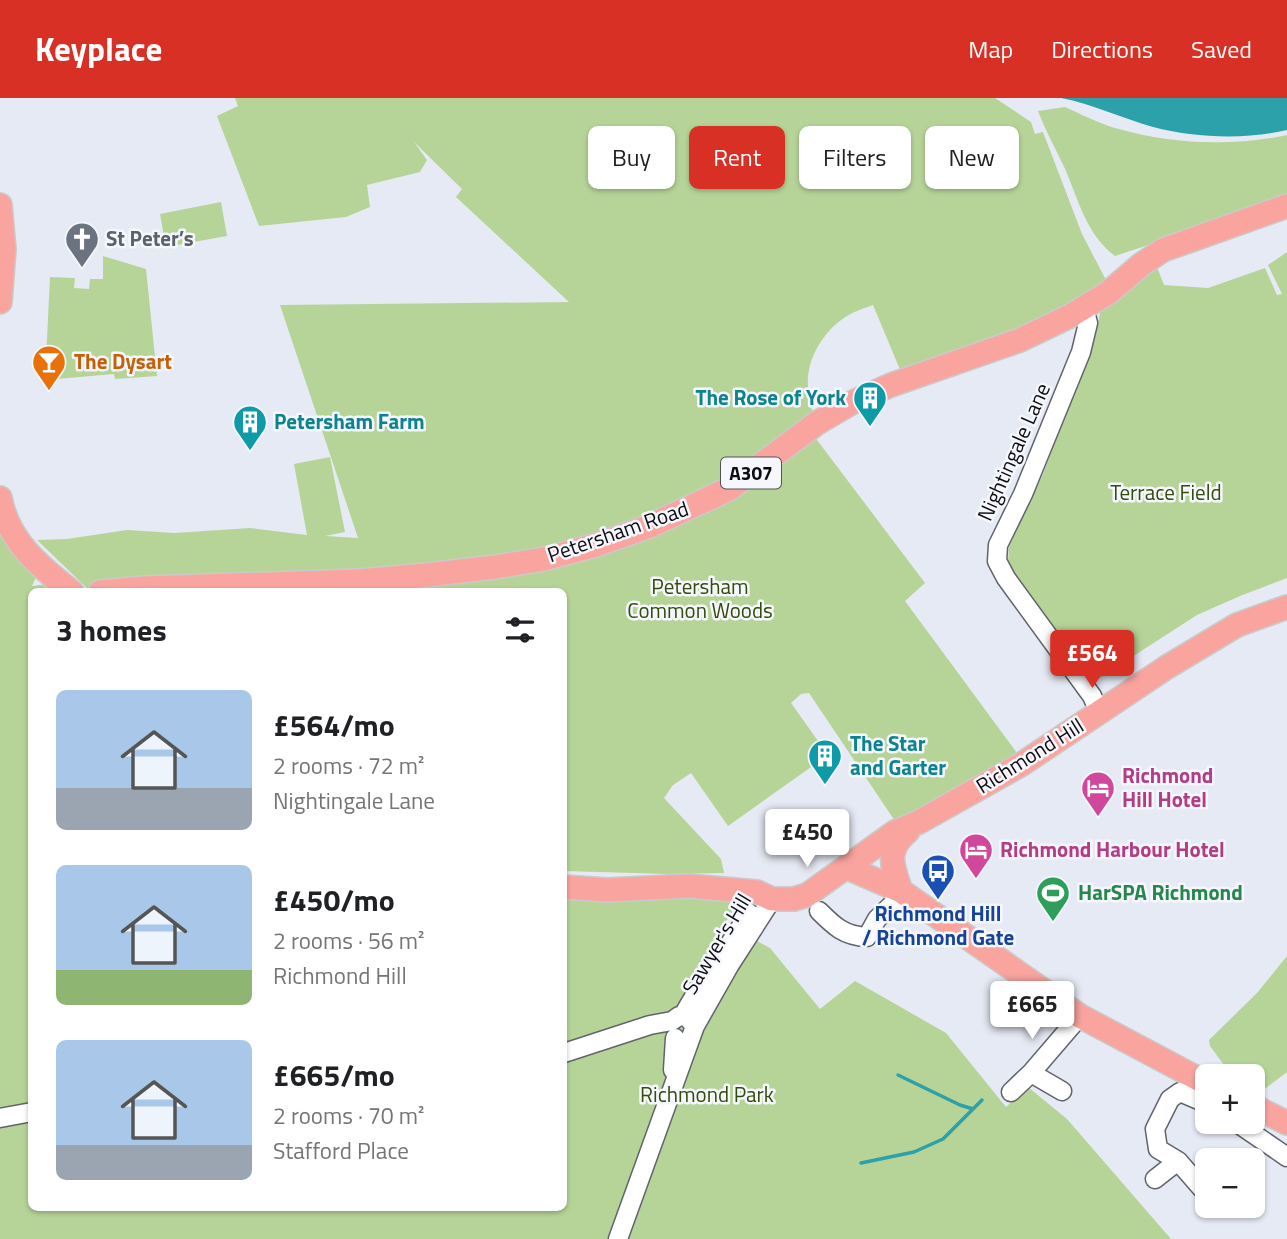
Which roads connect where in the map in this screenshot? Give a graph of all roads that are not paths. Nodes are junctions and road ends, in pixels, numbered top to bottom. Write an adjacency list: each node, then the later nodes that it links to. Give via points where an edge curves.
1 (0, 205): 3 (main road, via 4,249)
2 (1287, 206): 4 (main road, Petersham Road / A307, via 1163,250)
3 (0, 302)
4 (1084, 309): 7 (main road, Petersham Road / A307, via 1020,340 851,403 729,489 596,545 495,568 359,581); 9 (street, Nightingale Lane, via 1088,323 1081,352 998,545 997,561 1093,696)
5 (0, 498): 6 (main road, via 16,540)
6 (67, 588)
7 (188, 588)
8 (1287, 607): 9 (main road, Richmond Hill, via 1237,625)
9 (1099, 712): 10 (main road, Richmond Hill, via 1022,764)
10 (919, 822): 11 (main road, Richmond Hill, via 895,832); 13 (main road, via 899,839 892,855)
11 (848, 868): 13 (main road); 14 (main road, Richmond Hill, via 807,895)
12 (567, 887): 14 (main road, via 689,886 757,892)
13 (903, 892): 15 (street, via 867,937 837,930); 16 (main road)
14 (772, 899): 17 (street, Sawyer's Hill); 17 (street, Sawyer's Hill, via 731,927 720,961 698,987)
15 (819, 911)
16 (1080, 1016): 19 (street); 20 (main road)
17 (681, 1029): 18 (street, via 624,1035); 33 (street, Sawyer's Hill, via 672,1091)
18 (567, 1052)
19 (1031, 1073): 21 (street); 22 (street)
20 (1195, 1077)
21 (1062, 1091)
22 (1011, 1092)
23 (1195, 1098): 30 (street, via 1180,1092 1170,1099 1155,1129 1158,1149)
24 (1265, 1112): 27 (main road)
25 (28, 1113): 26 (street)
26 (0, 1118)
27 (1287, 1123)
28 (1253, 1134): 29 (street)
29 (1287, 1157)
30 (1178, 1161): 31 (street); 32 (street)
31 (1155, 1179)
32 (1195, 1181)
33 (618, 1239)

